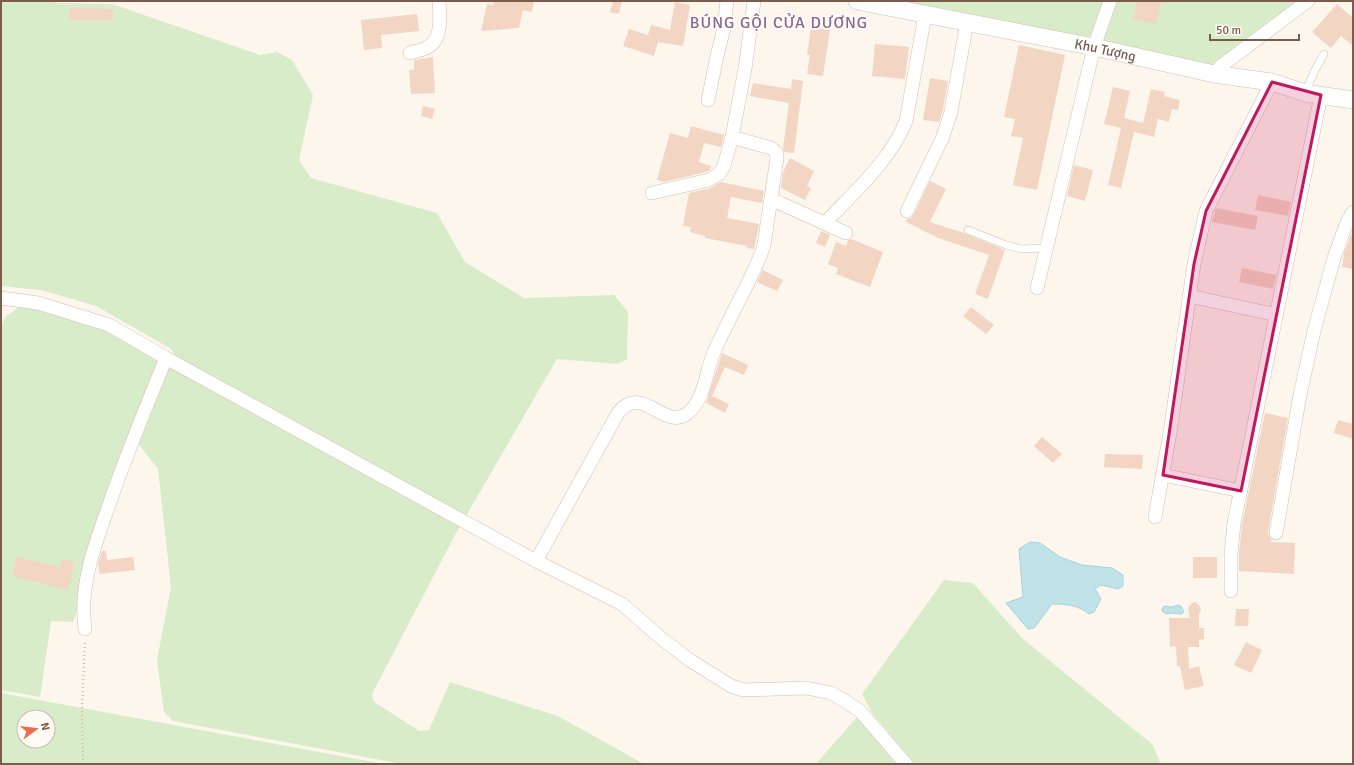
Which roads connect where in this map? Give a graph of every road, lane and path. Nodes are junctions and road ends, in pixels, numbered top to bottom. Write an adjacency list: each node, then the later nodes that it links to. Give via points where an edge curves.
1 (439, 1): 10 (street, via 440,21 435,42 427,48)
2 (727, 1): 15 (street, via 724,28)
3 (754, 1): 17 (street, via 745,70)
4 (857, 1): 7 (street, Khu Tượng)
5 (1110, 1): 9 (street)
6 (1308, 1): 12 (street, via 1221,66)
7 (924, 15): 8 (street, Khu Tượng); 22 (street, via 906,121 901,134 868,178)
8 (967, 22): 9 (street, Khu Tượng); 20 (street, via 949,119 942,139)
9 (1094, 47): 12 (street, Khu Tượng); 25 (street)
10 (410, 53)
11 (1324, 54): 14 (lane, via 1314,72)
12 (1214, 74): 13 (street, Khu Tượng)
13 (1272, 82): 14 (street, Khu Tượng); 27 (street, via 1206,211)
14 (1313, 94): 16 (street, Khu Tượng); 29 (street)
15 (708, 100)
16 (1353, 100)
17 (732, 137): 18 (street, via 724,166 719,174 709,180); 19 (street, via 771,148 776,152)
18 (652, 193)
19 (771, 199): 22 (street); 35 (street, via 763,247 755,269 714,354 694,407 684,416 673,418 642,403 628,404 623,408)
20 (907, 210)
21 (1353, 212): 34 (street, via 1334,258 1314,331)
22 (825, 223): 24 (street)
23 (968, 230): 25 (lane, via 1021,249)
24 (846, 233)
25 (1047, 248): 26 (street)
26 (1037, 288)
27 (1189, 296): 29 (street); 31 (street)
28 (1, 300): 30 (street, via 38,303 109,325)
29 (1277, 315): 32 (street)
30 (166, 358): 35 (street); 37 (street, via 125,460 92,555 82,614)
31 (1163, 476): 32 (street); 33 (street)
32 (1242, 491): 36 (street, via 1234,523)
33 (1155, 517)
34 (1276, 533)
35 (536, 561): 39 (street, via 622,604 691,661 731,686 743,690 806,688 831,693 860,711)
36 (1231, 591)
37 (84, 628): 38 (path)
38 (83, 764)
39 (906, 764)

